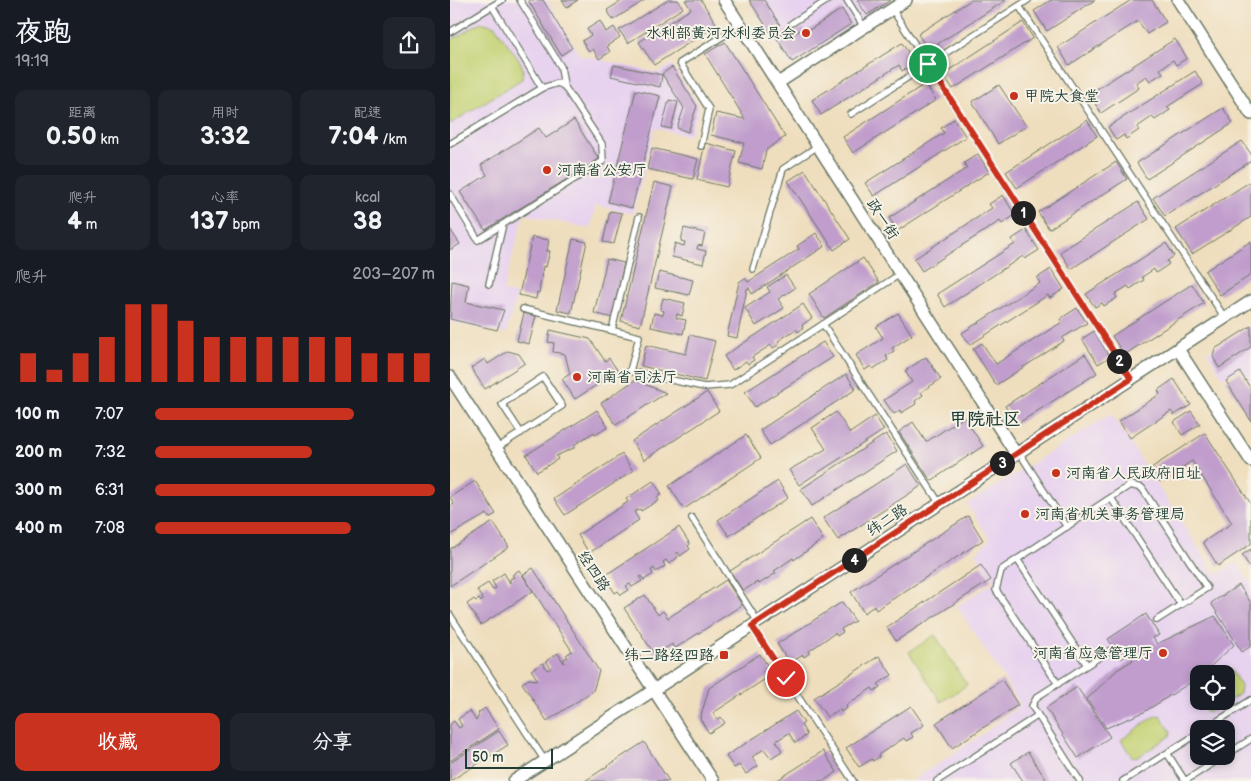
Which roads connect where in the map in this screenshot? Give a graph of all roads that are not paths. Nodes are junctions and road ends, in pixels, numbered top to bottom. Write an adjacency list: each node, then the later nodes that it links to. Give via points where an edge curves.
1 (502, 0): 9 (lane)
2 (520, 0): 18 (lane, via 561,67)
3 (724, 0): 13 (street, 政一街)
4 (828, 0): 12 (lane)
5 (847, 0): 14 (lane)
6 (906, 0): 11 (street)
7 (1028, 0): 10 (lane)
8 (1178, 0): 21 (street)
9 (492, 6): 15 (lane); 19 (lane)
10 (1019, 6): 16 (lane); 33 (lane)
11 (892, 9): 14 (street); 16 (lane)
12 (792, 23)
13 (740, 25): 17 (street, 政一街); 23 (lane, via 680,63 709,109)
14 (864, 27): 17 (street)
15 (450, 32)
16 (928, 64): 20 (lane); 38 (lane)
17 (778, 83): 24 (street, 政一街)
18 (564, 86): 19 (lane, via 558,83); 27 (lane, via 602,144 603,161)
19 (542, 88): 22 (lane)
20 (851, 114)
21 (1251, 114)
22 (450, 144)
23 (701, 146)
24 (818, 146): 28 (lane, via 783,169); 29 (street, 政一街)
25 (450, 194): 27 (lane, via 478,240)
26 (640, 217): 35 (lane)
27 (504, 224): 30 (lane)
28 (753, 269)
29 (900, 274): 34 (lane); 41 (street, 政一街)
30 (489, 284)
31 (1251, 301): 33 (street, 纬二路)
32 (523, 309): 35 (lane)
33 (1225, 318): 36 (street, 纬二路)
34 (823, 324): 35 (lane, via 730,385 704,387 630,371 639,337); 44 (lane)
35 (612, 330)
36 (1178, 348): 38 (street, 纬二路); 42 (street)
37 (450, 377): 40 (street, 经四路)
38 (1131, 379): 41 (street, 纬二路)
39 (521, 433): 39 (lane, via 562,406 543,377 502,404); 40 (lane)
40 (496, 449): 55 (street, 经四路)
41 (1017, 453): 44 (street, 纬二路); 46 (lane)
42 (1251, 461)
43 (1111, 498): 46 (lane); 48 (lane); 48 (lane, via 1130,486 1142,488 1207,588)
44 (940, 504): 51 (street, 纬二路)
45 (692, 518): 51 (lane)
46 (1067, 526): 47 (lane)
47 (1017, 559): 53 (lane); 54 (lane, via 1001,570 996,590)
48 (1181, 605): 50 (lane)
49 (450, 616): 63 (lane)
50 (1157, 620)
51 (755, 624): 55 (street, 纬二路); 67 (lane)
52 (1109, 651): 53 (lane)
53 (1087, 665): 54 (lane)
54 (1058, 684): 57 (lane, via 1037,697 1032,706)
55 (654, 690): 63 (street, 纬二路); 66 (street, 经四路)
56 (1251, 700): 58 (lane)
57 (1037, 716): 68 (lane); 69 (lane)
58 (1219, 720)
59 (1190, 739): 62 (lane)
60 (1251, 739): 61 (lane)
61 (1235, 749)
62 (1167, 753): 64 (lane, via 1185,781); 70 (lane)
63 (545, 761): 65 (street, 纬二路)
64 (1211, 765)
65 (514, 781)
66 (713, 781)
67 (853, 781)
68 (937, 781)
69 (1080, 781)
70 (1123, 781)

